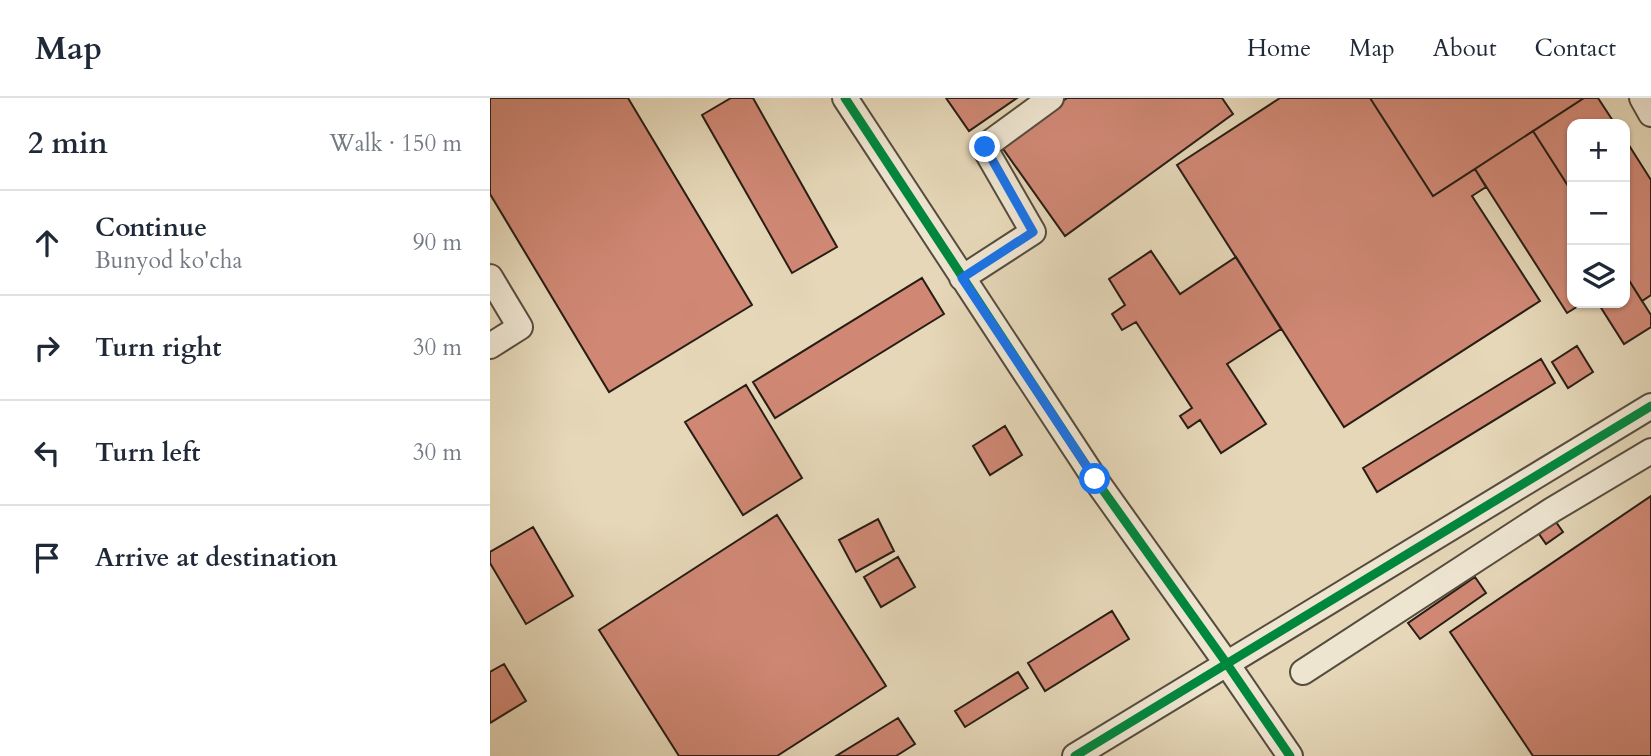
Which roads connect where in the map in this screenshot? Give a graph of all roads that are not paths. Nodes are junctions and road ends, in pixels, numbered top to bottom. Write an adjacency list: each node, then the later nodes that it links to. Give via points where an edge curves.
1 (845, 98): 6 (street)
2 (1051, 98): 6 (street, via 985,147 1033,232)
3 (1642, 98): 4 (street)
4 (1651, 114)
5 (490, 277): 7 (street, via 520,327)
6 (962, 278): 10 (street, via 1095,479)
7 (490, 346)
8 (1651, 406): 10 (street)
9 (1651, 450): 11 (street)
10 (1227, 664): 12 (street); 13 (street)
11 (1303, 672)
12 (1076, 756)
13 (1290, 756)

